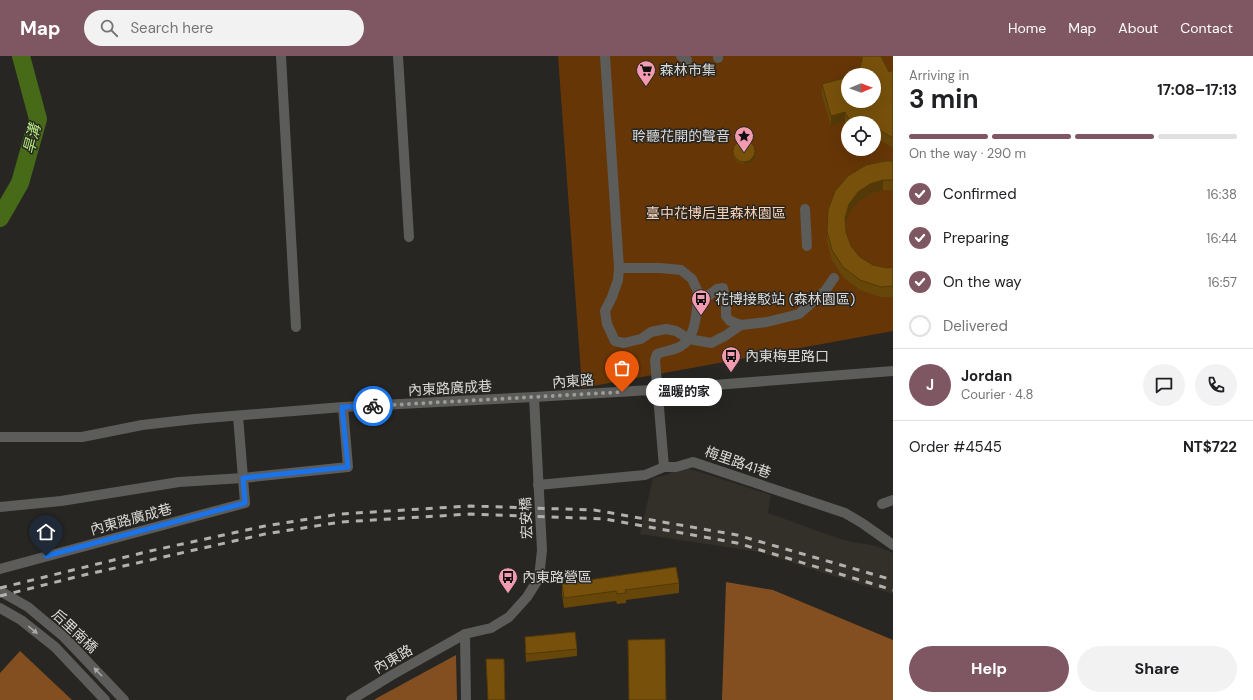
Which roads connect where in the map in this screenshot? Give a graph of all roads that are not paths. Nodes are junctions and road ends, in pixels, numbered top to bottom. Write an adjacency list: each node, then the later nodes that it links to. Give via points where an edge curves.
1 (281, 56): 11 (street)
2 (398, 56): 5 (street)
3 (605, 56): 7 (street)
4 (805, 209): 6 (street)
5 (408, 238)
6 (807, 246)
7 (619, 268): 9 (street, via 681,270 692,279); 12 (street, via 618,280 605,311 607,324 615,341 624,343 641,340 651,332 666,329 676,331)
8 (834, 278): 10 (street, via 825,291 799,314)
9 (699, 294): 10 (street, via 708,296 723,288 726,316 730,321); 12 (street, via 694,327)
10 (741, 325): 12 (street, via 711,343)
11 (296, 328)
12 (689, 339): 14 (street, via 681,347 657,354)
13 (893, 371): 14 (street, 內東路)
14 (657, 389): 15 (street, 內東路); 19 (street)
15 (534, 397): 16 (street, 內東路廣成巷); 21 (street, 內東路)
16 (342, 407): 17 (street, 內東路廣成巷); 20 (street, 內東路廣成巷, via 348,467)
17 (238, 416): 18 (street, via 142,425 82,437); 20 (street, 內東路廣成巷)
18 (0, 437)
19 (664, 467): 21 (street, 梅里路41巷, via 645,474); 25 (street, 梅里路41巷, via 676,467 693,462 838,510)
20 (243, 478): 24 (street, 內東路廣成巷, via 179,482); 27 (street, 內東路廣成巷, via 245,503)
21 (538, 485): 26 (street, 宏安橋)
22 (893, 500): 23 (street)
23 (882, 504)
24 (0, 507)
25 (893, 545)
26 (542, 550): 30 (street, 內東路, via 539,578 514,612 491,628)
27 (0, 569)
28 (0, 592): 32 (street, 后里南橋, one-way to 28, via 64,637 28,607)
29 (0, 608): 31 (street, 后里南橋, one-way to 31, via 21,620 54,647)
30 (465, 634): 33 (street, 內東路); 34 (street)
31 (105, 700)
32 (124, 700)
33 (351, 700)
34 (466, 700)

